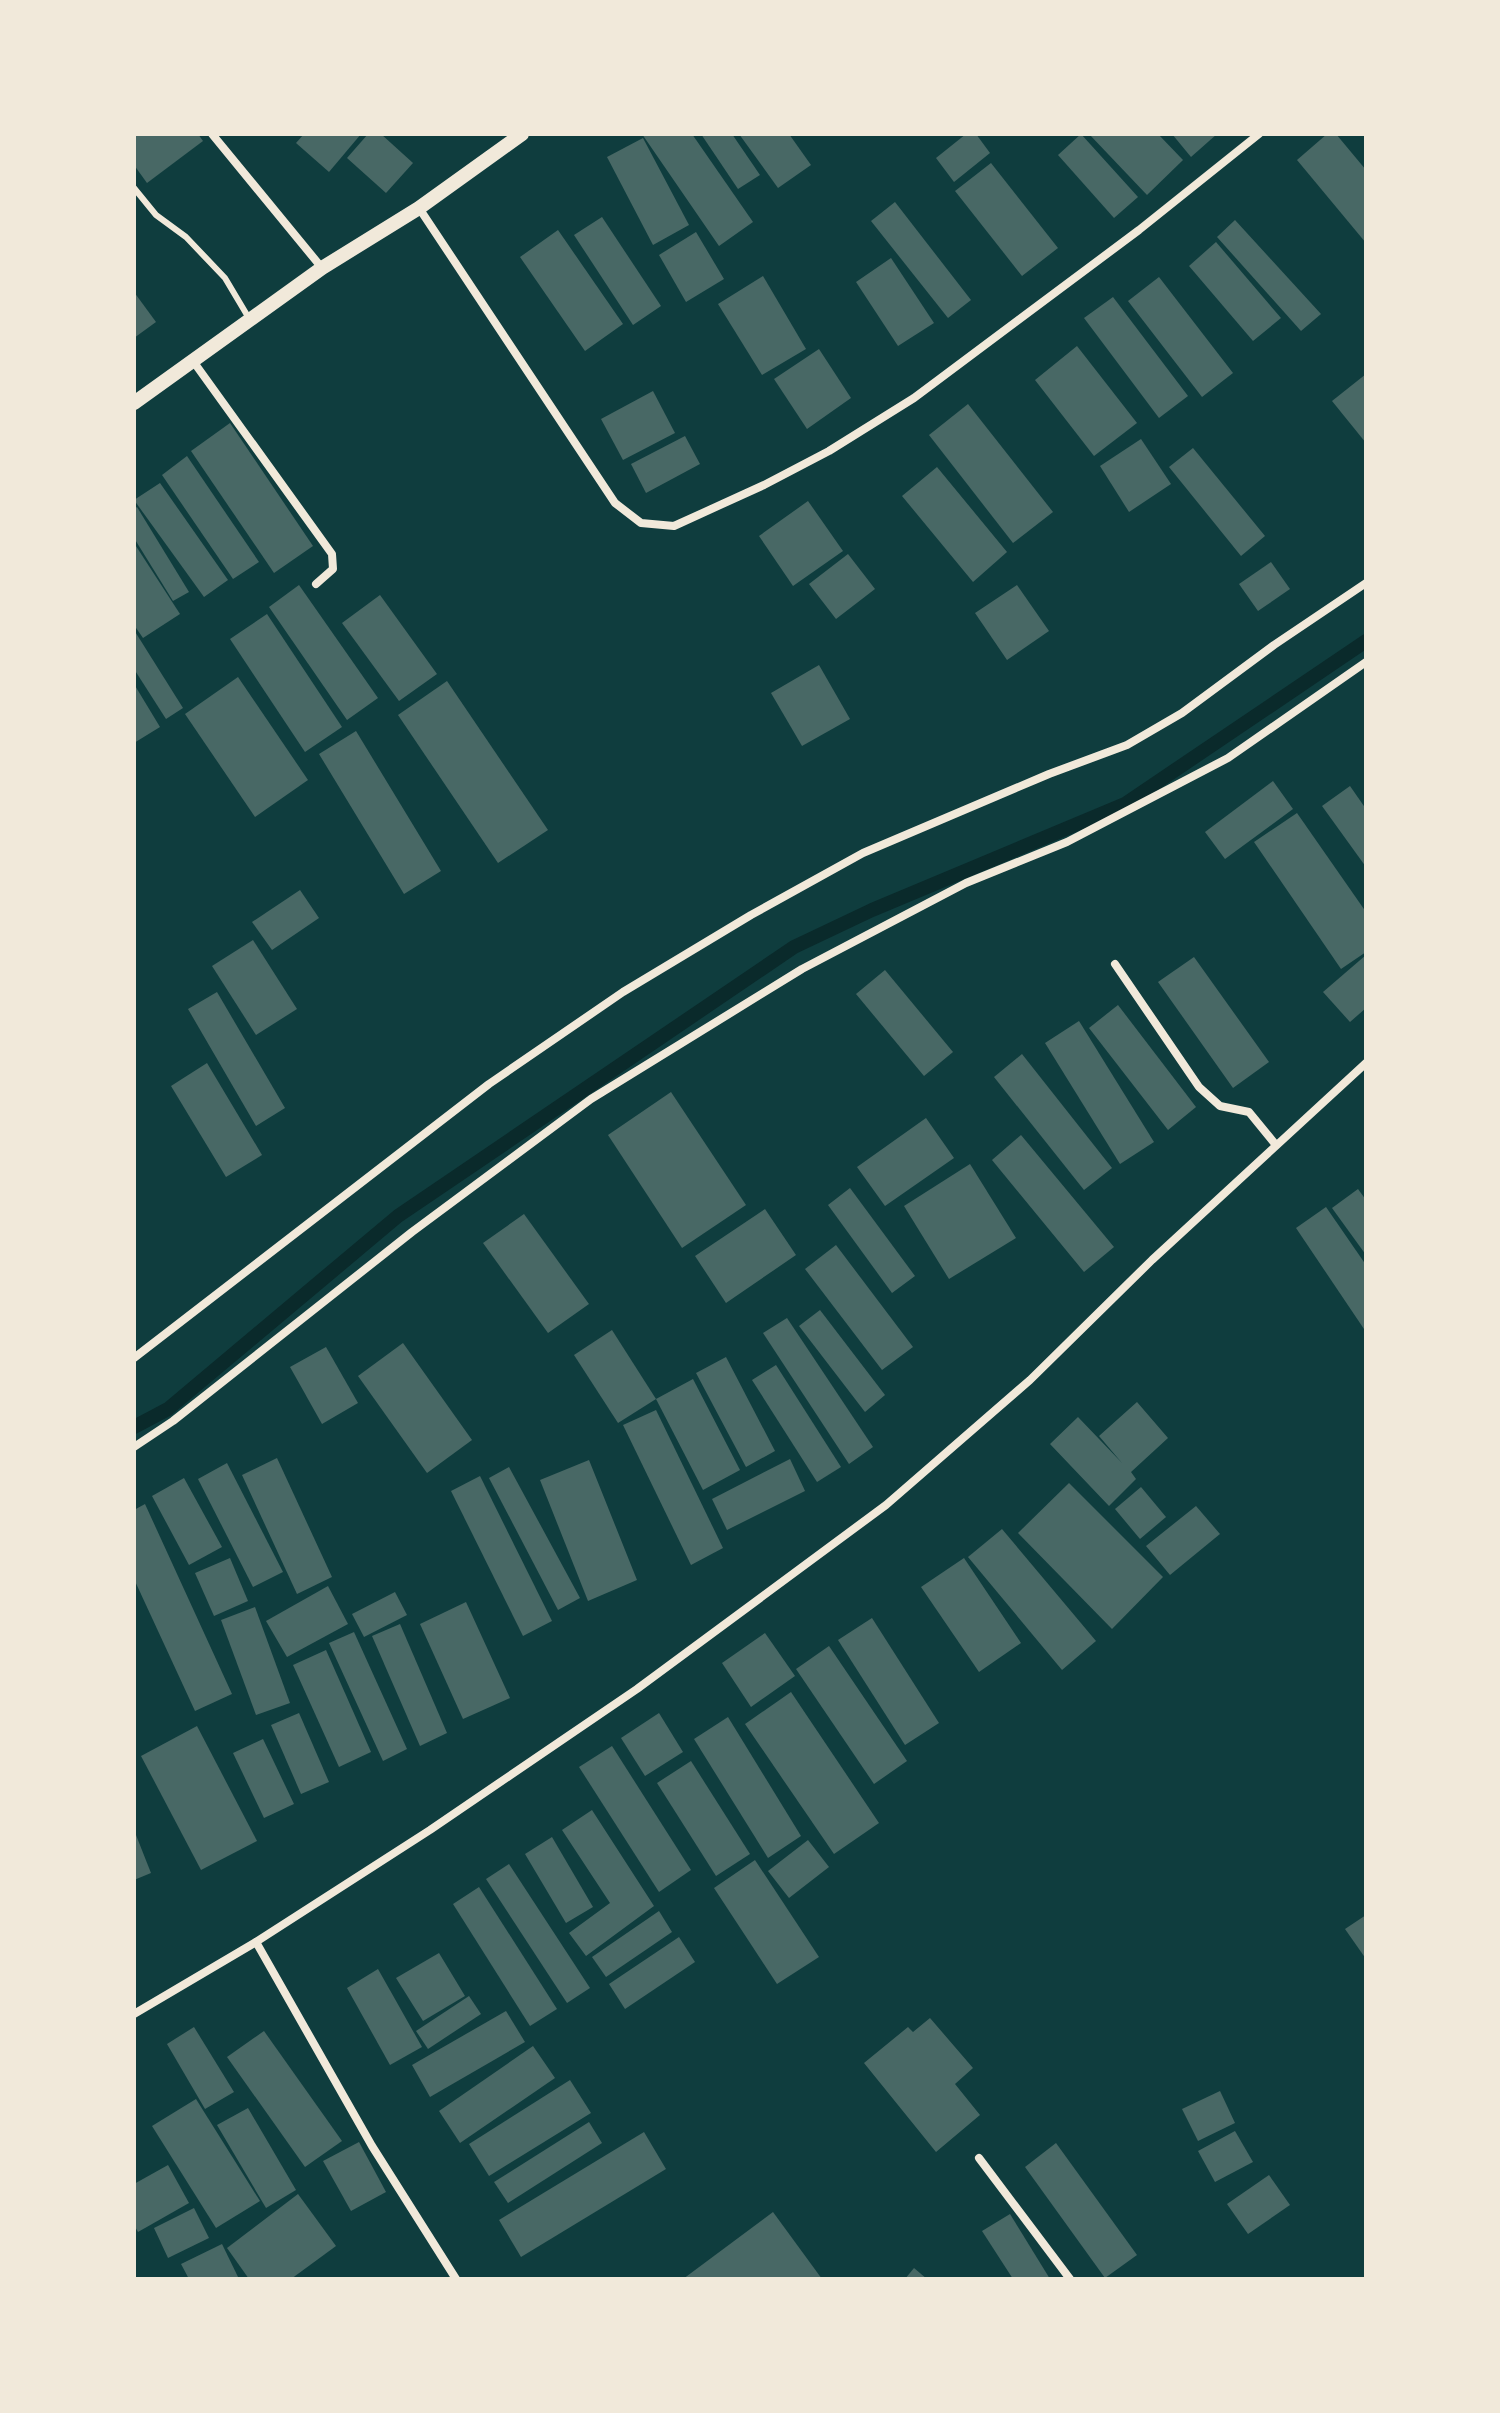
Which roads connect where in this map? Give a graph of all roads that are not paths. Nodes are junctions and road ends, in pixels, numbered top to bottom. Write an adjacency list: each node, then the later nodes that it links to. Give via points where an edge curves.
1 (212, 134): 6 (street)
2 (522, 134): 5 (street)
3 (1259, 134): 5 (street, via 914,398 829,451 674,526 641,523 615,503)
4 (134, 188): 7 (lane, via 225,278)
5 (419, 208): 6 (street)
6 (322, 268): 7 (street)
7 (250, 320): 8 (street)
8 (193, 361): 9 (street); 11 (street, via 332,554 333,569)
9 (134, 403)
10 (1366, 583): 16 (street, via 1182,713 1127,745 863,853 623,992 489,1084)
11 (316, 584)
12 (1366, 662): 17 (street, via 1228,758 1067,842 966,883 802,969 591,1099)
13 (1115, 964): 15 (street, via 1199,1087 1220,1106 1249,1112)
14 (1366, 1063): 15 (street)
15 (1276, 1145): 18 (street, via 1030,1380 886,1505 637,1689)
16 (134, 1358)
17 (134, 1447)
18 (256, 1942): 19 (street); 21 (street, via 372,2146)
19 (134, 2014)
20 (979, 2158): 22 (street)
21 (456, 2279)
22 (1070, 2279)

